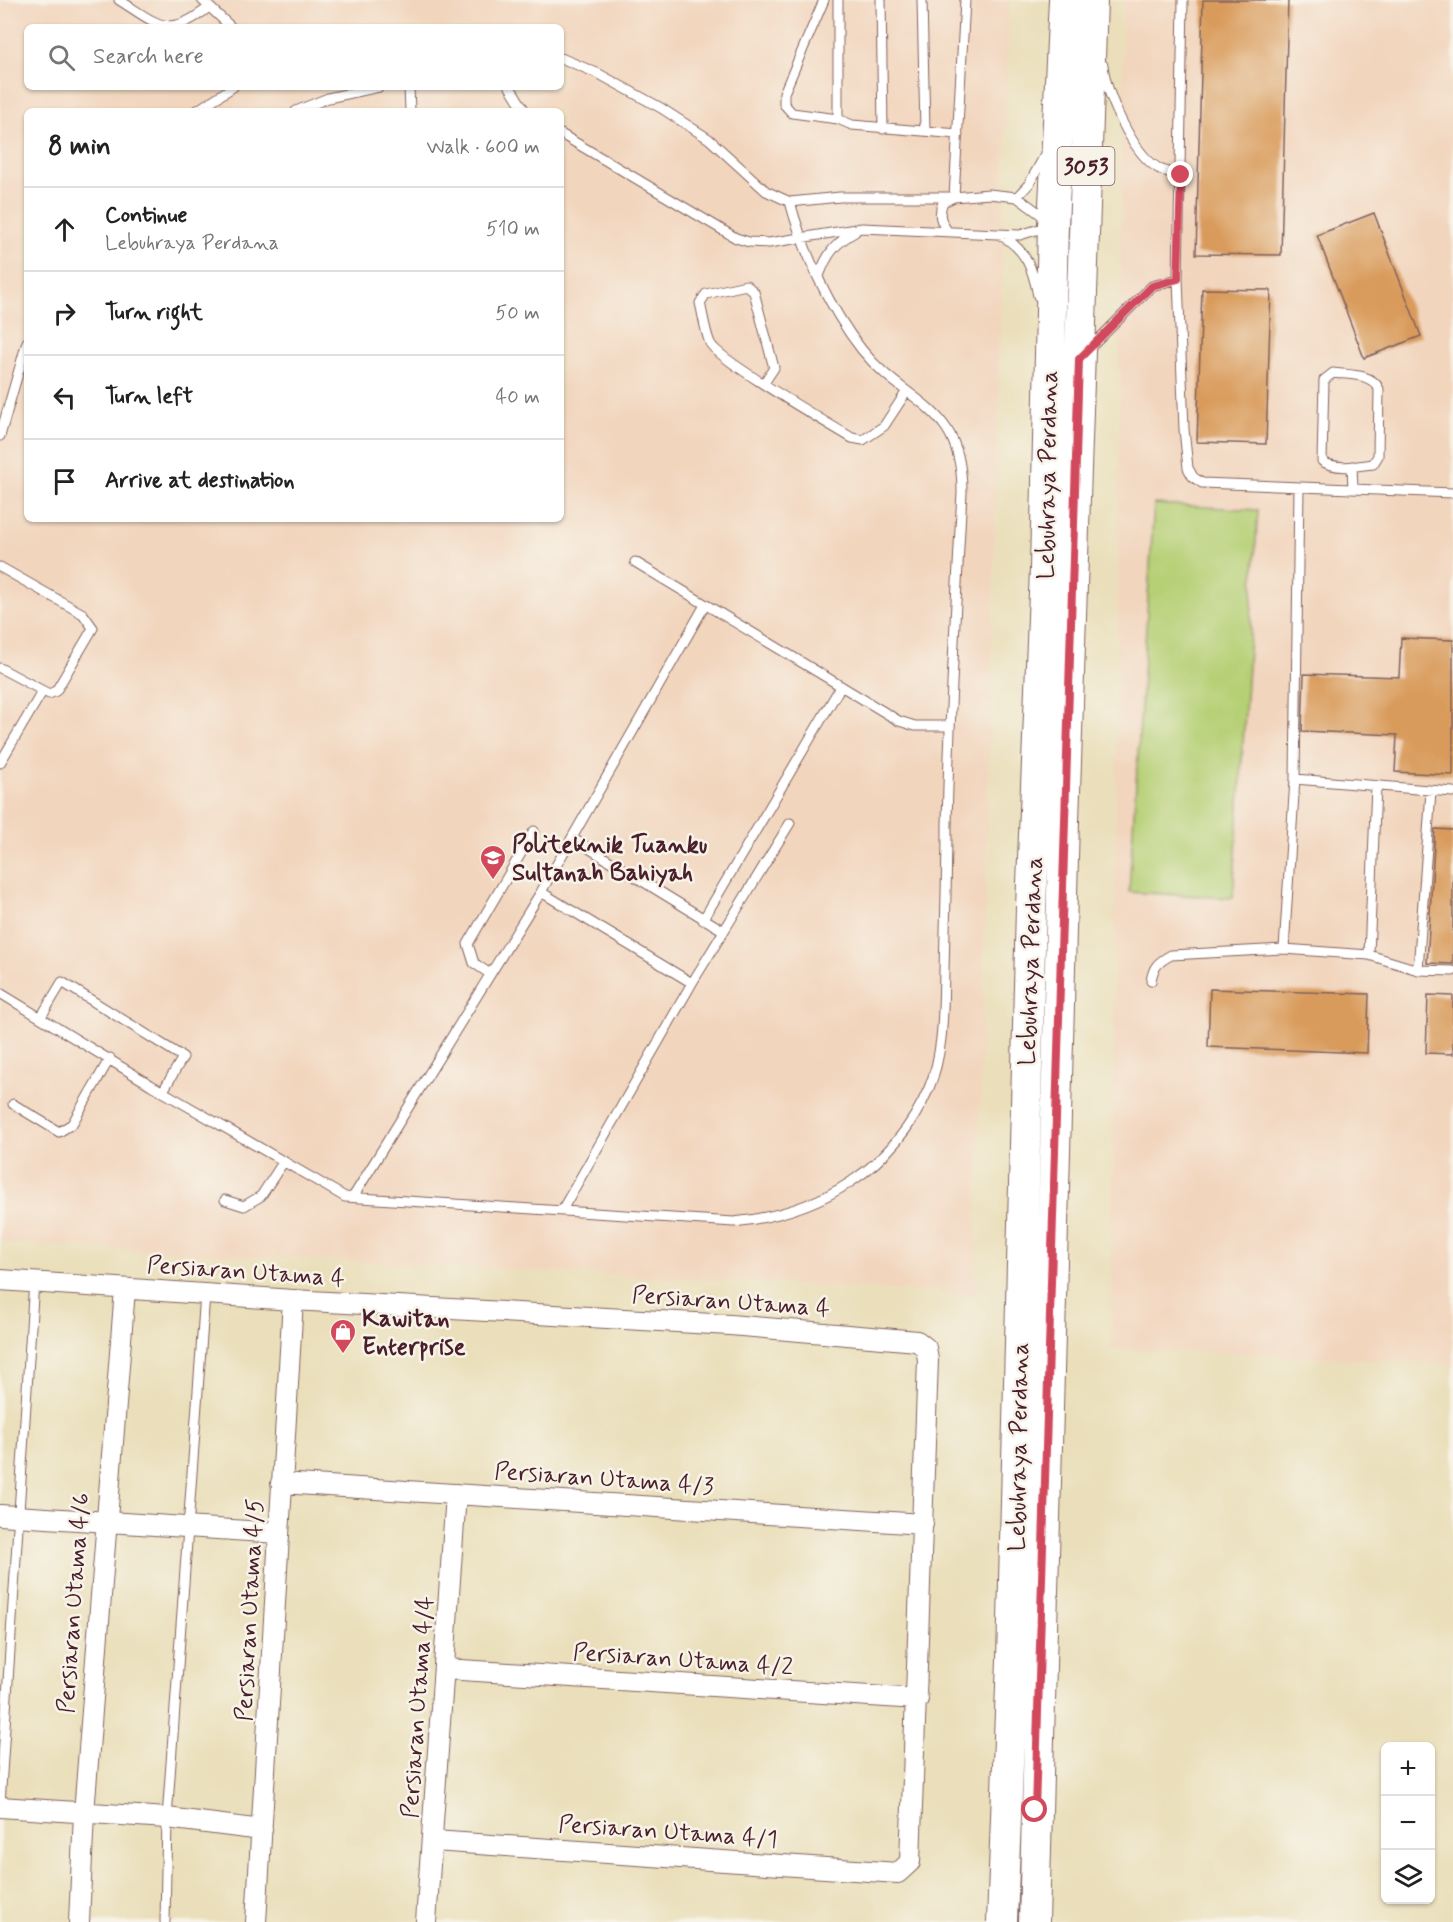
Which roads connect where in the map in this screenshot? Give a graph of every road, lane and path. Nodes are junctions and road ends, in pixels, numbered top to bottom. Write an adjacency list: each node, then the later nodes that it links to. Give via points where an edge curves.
1 (118, 0): 11 (lane)
2 (824, 0): 26 (lane, via 784,93 784,104 792,113)
3 (838, 0): 26 (lane)
4 (881, 0): 27 (lane)
5 (922, 0): 28 (lane)
6 (965, 0): 29 (lane)
7 (1064, 0): 25 (main road, Lebuhraya Perdana / 3053)
8 (1091, 0): 14 (lane); 35 (main road, via 1075,49 1069,169); 42 (main road, Lebuhraya Perdana / 3053)
9 (1183, 0): 31 (lane)
10 (206, 3): 12 (lane, via 190,22); 13 (lane)
11 (161, 24)
12 (183, 24)
13 (228, 24)
14 (1100, 45)
15 (1102, 57): 31 (lane, via 1105,80 1127,130 1158,168)
16 (564, 59): 34 (lane, via 662,108 709,139 766,191)
17 (228, 90): 21 (lane)
18 (365, 90): 22 (lane, via 328,98)
19 (409, 90): 23 (lane)
20 (512, 90): 24 (lane)
21 (201, 108)
22 (312, 108)
23 (410, 108)
24 (523, 108)
25 (1059, 114): 32 (lane, via 1041,166); 35 (main road, Lebuhraya Perdana / 3053)
26 (838, 119): 27 (lane)
27 (883, 129): 28 (lane)
28 (925, 130): 29 (lane)
29 (958, 134): 33 (lane)
30 (564, 136): 39 (lane, via 736,238 769,243)
31 (1181, 175): 41 (lane)
32 (1017, 196): 33 (lane); 35 (lane)
33 (954, 197): 34 (lane, via 840,196); 37 (lane, via 944,202 939,211)
34 (790, 202): 39 (lane)
35 (1053, 225): 38 (lane, via 1020,235); 42 (main road, via 1066,260); 44 (main road, Lebuhraya Perdana / 3053)
36 (862, 228): 37 (lane); 39 (lane); 40 (lane, via 838,242 827,255)
37 (948, 232): 38 (lane)
38 (997, 234): 44 (lane, via 1025,254 1034,275)
39 (800, 238): 40 (lane)
40 (819, 276): 46 (lane, via 862,350)
41 (1178, 279): 42 (lane, via 1152,286); 49 (lane, via 1184,429 1188,468 1193,477 1202,483)
42 (1079, 345): 113 (main road, Lebuhraya Perdana / 3053)
43 (24, 352): 47 (lane)
44 (1049, 352): 106 (main road, Lebuhraya Perdana / 3053)
45 (764, 383): 45 (lane, via 774,368 754,292 746,285 706,294 700,303 710,344); 46 (lane, via 852,438 863,440 884,426)
46 (907, 391): 58 (lane, via 928,405 951,431 962,469)
47 (0, 436)
48 (1352, 466): 48 (lane, via 1376,462 1379,389 1371,378 1333,373 1324,380 1321,456 1326,464); 50 (lane)
49 (1299, 487): 50 (lane); 60 (lane)
50 (1353, 489): 51 (lane)
51 (1453, 493)
52 (634, 562): 54 (lane)
53 (0, 567): 57 (lane, via 83,614 93,628 56,691)
54 (705, 605): 56 (lane); 66 (lane)
55 (0, 668): 57 (lane)
56 (841, 686): 58 (lane, via 899,721 915,726); 68 (lane)
57 (42, 692): 59 (lane)
58 (949, 726): 85 (lane, via 938,1058 930,1087 894,1146 844,1189 789,1212 751,1220)
59 (0, 763)
60 (1295, 779): 61 (lane); 70 (lane)
61 (1376, 786): 62 (lane); 71 (lane)
62 (1431, 790): 63 (lane); 72 (lane)
63 (1453, 792)
64 (790, 823): 69 (lane)
65 (534, 831): 74 (lane, via 468,944 474,963)
66 (572, 838): 67 (lane); 68 (lane)
67 (541, 892): 74 (lane); 76 (lane)
68 (703, 920): 69 (lane)
69 (724, 931): 76 (lane)
70 (1284, 949): 71 (lane); 75 (lane, via 1171,955 1153,969)
71 (1370, 955): 72 (lane)
72 (1418, 970): 73 (lane)
73 (1453, 971)
74 (490, 974): 83 (lane)
75 (1150, 981)
76 (692, 983): 85 (lane)
77 (0, 993): 78 (lane)
78 (41, 1017): 79 (lane); 80 (lane, via 62,982 183,1057)
79 (110, 1058): 80 (lane); 81 (lane, via 66,1129 59,1132)
80 (163, 1091): 82 (lane)
81 (13, 1104)
82 (284, 1161): 83 (lane, via 345,1197); 84 (lane, via 261,1196 244,1206)
83 (353, 1197): 85 (lane)
84 (225, 1200)
85 (562, 1210)
86 (0, 1280): 87 (street, Persiaran Utama 4)
87 (34, 1281): 88 (street, Persiaran Utama 4); 93 (lane)
88 (125, 1289): 89 (street, Persiaran Utama 4); 94 (street, Persiaran Utama 4/6)
89 (205, 1294): 90 (street, Persiaran Utama 4); 96 (lane)
90 (293, 1300): 91 (street, Persiaran Utama 4/5); 95 (street, Persiaran Utama 4, via 730,1325 917,1341 926,1348 928,1360)
91 (281, 1483): 92 (street, Persiaran Utama 4/3); 97 (street, Persiaran Utama 4/5)
92 (456, 1494): 95 (street, Persiaran Utama 4/3); 98 (street, Persiaran Utama 4/4)
93 (10, 1516): 94 (street); 100 (lane)
94 (105, 1521): 96 (street); 101 (street, Persiaran Utama 4/6)
95 (923, 1524): 99 (street, Persiaran Utama 4)
96 (189, 1527): 97 (street); 102 (lane)
97 (279, 1533): 103 (street, Persiaran Utama 4/5)
98 (445, 1669): 99 (street, Persiaran Utama 4/2); 104 (street, Persiaran Utama 4/4)
99 (918, 1699): 105 (street, Persiaran Utama 4, via 910,1862)
100 (0, 1806): 101 (street)
101 (84, 1813): 102 (street); 107 (street, Persiaran Utama 4/6)
102 (167, 1818): 103 (street); 108 (lane)
103 (262, 1830): 109 (street, Persiaran Utama 4/5)
104 (434, 1841): 105 (street, Persiaran Utama 4/1); 110 (street, Persiaran Utama 4/4)
105 (898, 1873)
106 (1002, 1889): 111 (street); 112 (main road, Lebuhraya Perdana / 3053)
107 (79, 1922)
108 (165, 1922)
109 (256, 1922)
110 (426, 1922)
111 (995, 1922)
112 (1002, 1922)
113 (1034, 1922)

